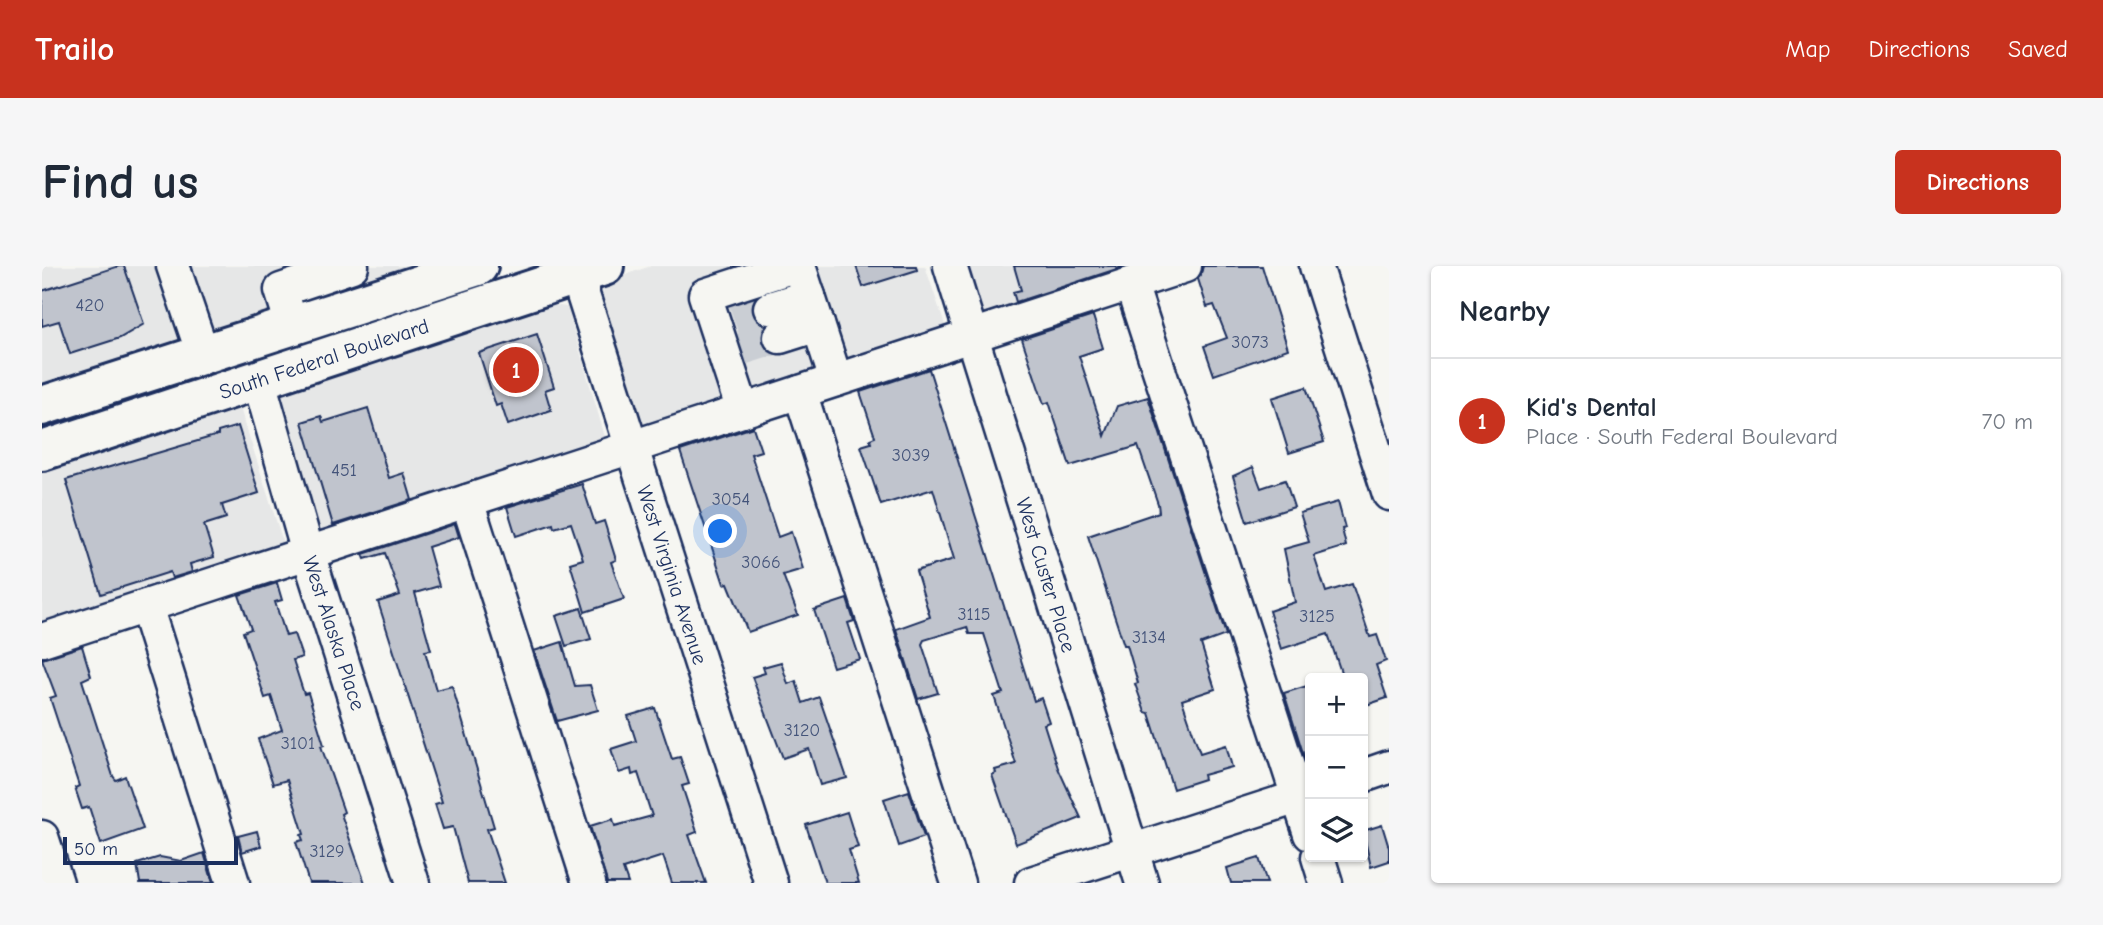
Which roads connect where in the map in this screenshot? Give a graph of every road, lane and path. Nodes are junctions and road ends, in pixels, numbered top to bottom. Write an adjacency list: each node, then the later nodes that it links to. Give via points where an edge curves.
1 (173, 266): 14 (street)
2 (352, 266): 12 (street, via 281,290)
3 (478, 266): 12 (main road, South Federal Boulevard)
4 (796, 266): 10 (street); 19 (street, via 705,295 729,338)
5 (950, 266): 13 (street, West Custer Place)
6 (1185, 266): 9 (street)
7 (1316, 266): 22 (street)
8 (591, 268): 16 (main road, South Federal Boulevard); 20 (street, West Virginia Avenue, via 583,295)
9 (1131, 284): 13 (street); 29 (street)
10 (814, 310): 11 (street); 15 (street)
11 (775, 323)
12 (292, 325): 14 (main road, South Federal Boulevard)
13 (971, 336): 15 (street); 31 (street, West Custer Place)
14 (203, 354): 18 (main road, South Federal Boulevard)
15 (836, 380): 17 (street)
16 (259, 381): 21 (main road, South Federal Boulevard); 24 (street, West Alaska Place)
17 (800, 392): 19 (street); 38 (street)
18 (42, 406)
19 (743, 411): 20 (street)
20 (632, 447): 23 (street); 37 (street, West Virginia Avenue)
21 (42, 451)
22 (1389, 494)
23 (467, 501): 24 (street); 36 (street)
24 (308, 553): 25 (street); 35 (street, West Alaska Place)
25 (146, 606): 26 (street); 34 (street)
26 (42, 640)
27 (1389, 767): 28 (street)
28 (1368, 774)
29 (1304, 795): 31 (street)
30 (43, 844): 33 (street)
31 (1132, 850): 39 (street); 40 (street, West Custer Place)
32 (1320, 862): 41 (street)
33 (57, 883)
34 (233, 883)
35 (413, 883)
36 (589, 883)
37 (771, 883)
38 (958, 883)
39 (1031, 883)
40 (1142, 883)
41 (1326, 883)

